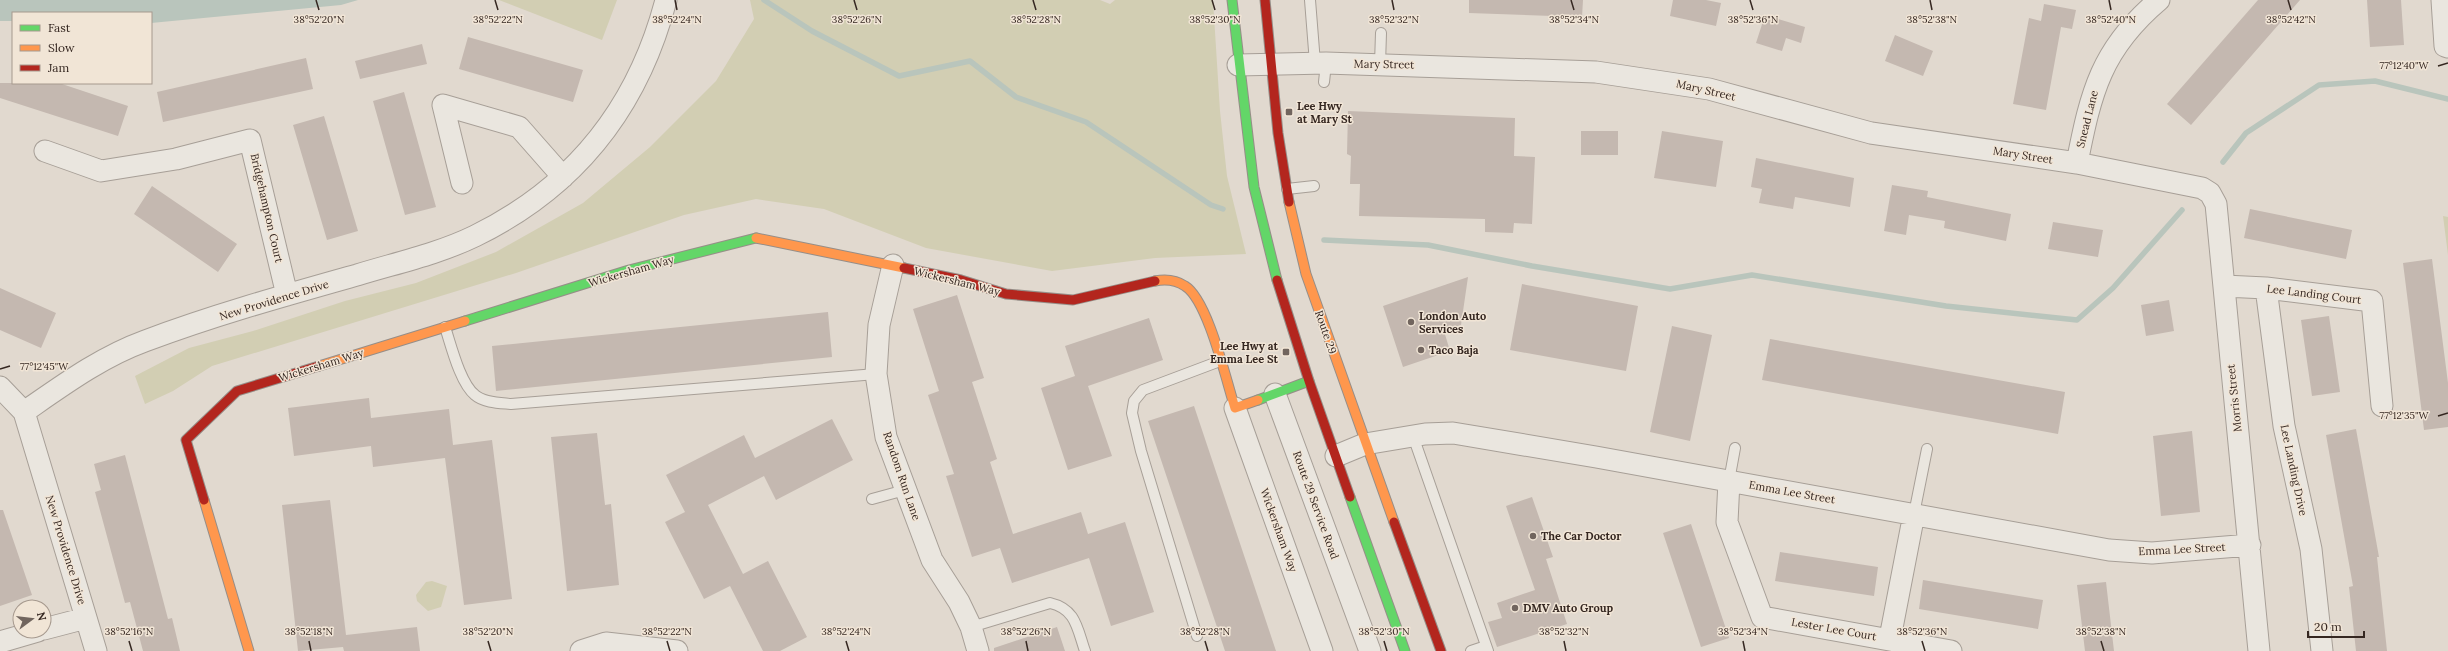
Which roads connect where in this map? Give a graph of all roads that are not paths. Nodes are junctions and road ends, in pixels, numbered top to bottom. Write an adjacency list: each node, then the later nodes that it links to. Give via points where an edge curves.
1 (666, 0): 15 (street, New Providence Drive, via 644,67 626,100 599,139)
2 (1232, 0): 11 (street)
3 (1265, 0): 9 (street, Route 29)
4 (1310, 0): 12 (lane)
5 (2159, 0): 14 (street, Snead Lane, via 2128,30 2110,55 2089,104)
6 (2442, 0): 8 (street, via 2445,46)
7 (1381, 33): 10 (lane)
8 (2448, 47)
9 (1270, 64): 11 (street, Mary Street); 12 (street, Mary Street); 19 (street, Route 29)
10 (1380, 64): 12 (street, Mary Street); 14 (street, Mary Street, via 1534,75 1596,72 1654,79 1709,89 1872,133)
11 (1238, 65): 27 (street, via 1254,187 1263,230)
12 (1322, 69)
13 (46, 151): 23 (street, Bridgehampton Court, via 101,171 176,159 250,140)
14 (2077, 163): 16 (street, Mary Street)
15 (564, 177): 17 (street, via 519,126 443,105); 23 (street, New Providence Drive, via 508,218 474,237 437,251)
16 (2167, 179): 21 (street, Morris Street, via 2202,188 2210,193 2216,204)
17 (462, 183)
18 (1314, 186): 19 (lane)
19 (1287, 189): 34 (street, Route 29, via 1306,274)
20 (893, 265): 24 (street, Wickersham Way, via 752,237 629,270); 25 (street, Wickersham Way, via 961,280 1006,294 1073,300 1165,279 1185,286 1202,306); 26 (street, Random Run Lane, via 879,324)
21 (2224, 286): 22 (street, Lee Landing Court); 42 (street, Morris Street)
22 (2266, 288): 30 (street, Lee Landing Court, via 2372,302); 64 (street, Lee Landing Drive, via 2284,426 2312,549)
23 (287, 294): 32 (street, New Providence Drive, via 144,341 100,362)
24 (445, 327): 26 (lane, via 464,379 475,396 492,402 512,404); 52 (street, Wickersham Way, via 237,391 186,440)
25 (1220, 361): 31 (street, Wickersham Way); 46 (lane, via 1143,390 1134,401 1132,413 1140,450)
26 (876, 374): 39 (street, Random Run Lane, via 886,437)
27 (1309, 381): 29 (street); 37 (street)
28 (0, 387): 32 (street)
29 (1276, 394): 31 (street); 58 (street, Route 29 Service Road)
30 (2382, 406)
31 (1235, 408): 57 (street, Wickersham Way)
32 (24, 412): 43 (street, New Providence Drive)
33 (1413, 436): 34 (street, Emma Lee Street); 38 (street, Emma Lee Street, via 1453,433); 50 (lane)
34 (1365, 444): 37 (street, Emma Lee Street); 60 (street, Route 29)
35 (1735, 448): 38 (lane)
36 (1928, 449): 41 (lane)
37 (1336, 456): 59 (street)
38 (1728, 481): 41 (street, Emma Lee Street); 47 (street, Lester Lee Court, via 1726,522 1762,616)
39 (905, 490): 40 (lane); 45 (street, Random Run Lane, via 932,560 959,602)
40 (872, 499)
41 (1914, 514): 42 (street, Emma Lee Street, via 2109,550 2152,553); 47 (street)
42 (2250, 545): 63 (street, Morris Street)
43 (86, 618): 44 (street); 51 (street, New Providence Drive)
44 (52, 627)
45 (971, 627): 55 (street, Random Run Lane); 56 (lane, via 1050,603 1063,606 1073,616)
46 (1197, 636)
47 (1890, 638): 62 (street, Lester Lee Court)
48 (12, 639): 49 (street)
49 (0, 642)
50 (1487, 649): 61 (lane)
51 (96, 651)
52 (250, 651)
53 (581, 651): 54 (street, via 606,643)
54 (677, 651)
55 (978, 651)
56 (1085, 651)
57 (1322, 651)
58 (1370, 651)
59 (1405, 651)
60 (1441, 651)
61 (1471, 651)
62 (1951, 651)
63 (2258, 651)
64 (2322, 651)

